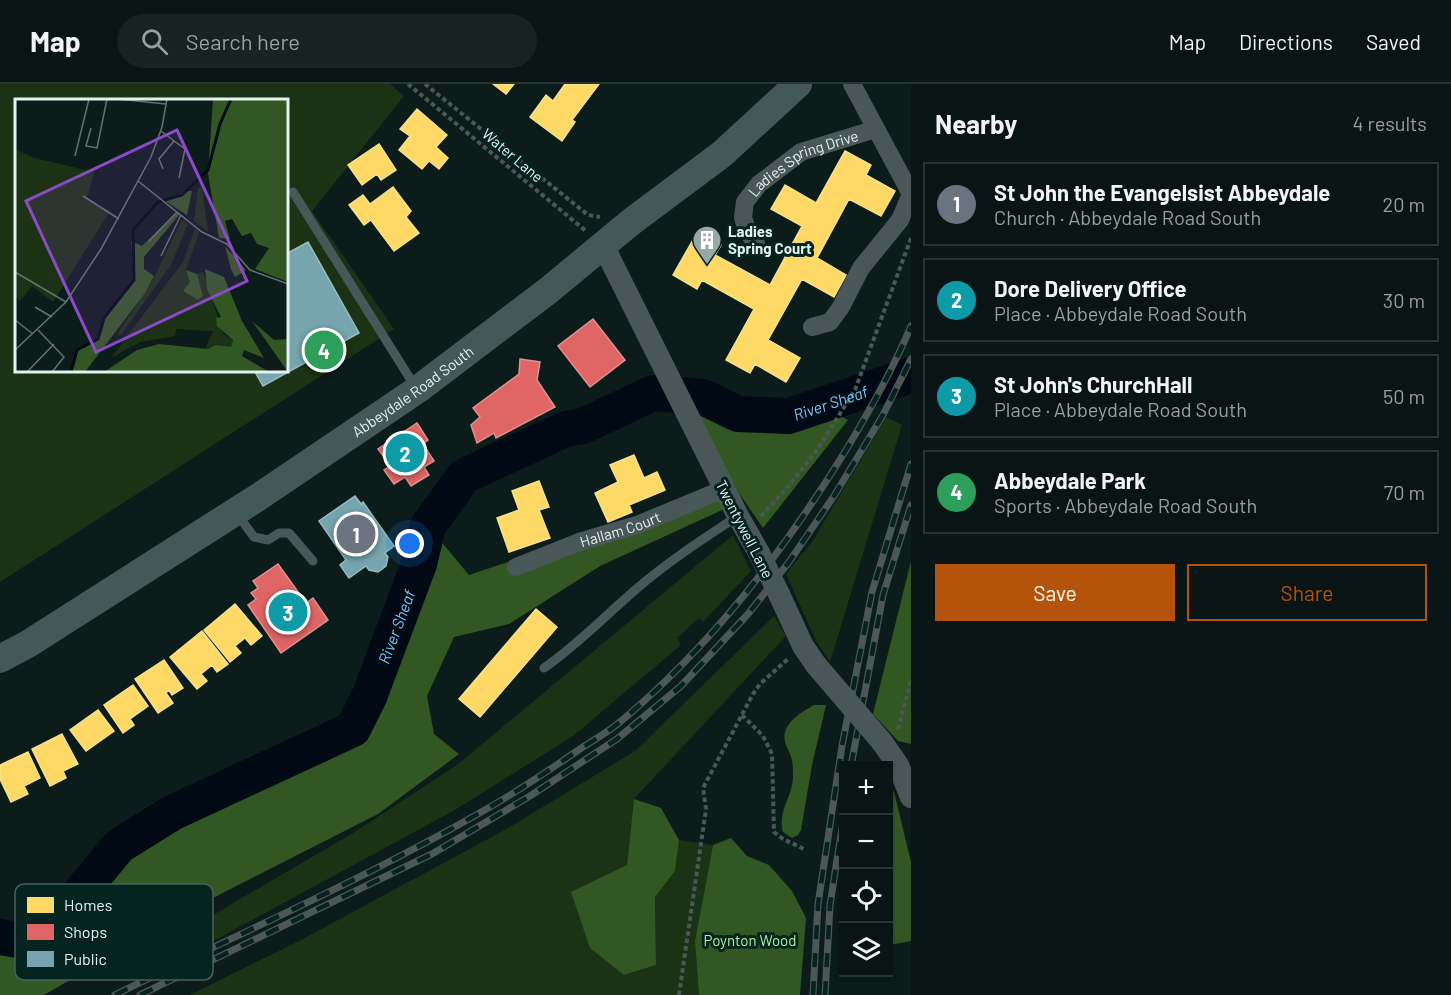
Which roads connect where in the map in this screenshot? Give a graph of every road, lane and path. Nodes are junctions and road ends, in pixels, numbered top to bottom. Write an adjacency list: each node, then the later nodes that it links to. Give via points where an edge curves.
1 (408, 84): 10 (path, Water Lane)
2 (424, 84): 7 (path, via 588,215)
3 (798, 84): 7 (main road, Abbeydale Road South, via 722,154)
4 (852, 84): 5 (street)
5 (876, 129): 9 (street, Ladies Spring Drive, via 801,152 759,184 745,202 743,217); 11 (street, via 911,194 900,220 861,268 830,322)
6 (293, 192): 12 (lane)
7 (631, 222): 10 (main road, Abbeydale Road South)
8 (911, 237): 15 (path, via 855,390 843,412 786,489)
9 (756, 243)
10 (603, 244): 12 (main road, Abbeydale Road South); 13 (street, Twentywell Lane)
11 (813, 327)
12 (417, 390): 14 (main road, Abbeydale Road South)
13 (724, 489): 15 (street, Twentywell Lane); 17 (street, Hallam Court, via 637,525)
14 (235, 512): 16 (lane, via 254,537 268,540 279,533 289,533); 19 (main road, Abbeydale Road South)
15 (742, 522): 18 (street, Twentywell Lane, bridge); 20 (lane, via 695,544)
16 (314, 561)
17 (516, 567)
18 (803, 646): 22 (path, via 760,684); 23 (street, Twentywell Lane, bridge)
19 (0, 659)
20 (544, 668)
21 (911, 680): 23 (path, via 895,738)
22 (742, 715): 25 (path, via 763,736 772,754 774,832); 26 (path, via 703,788 706,809)
23 (885, 745): 24 (street, Twentywell Lane)
24 (911, 797)
25 (804, 849)
26 (679, 995)

